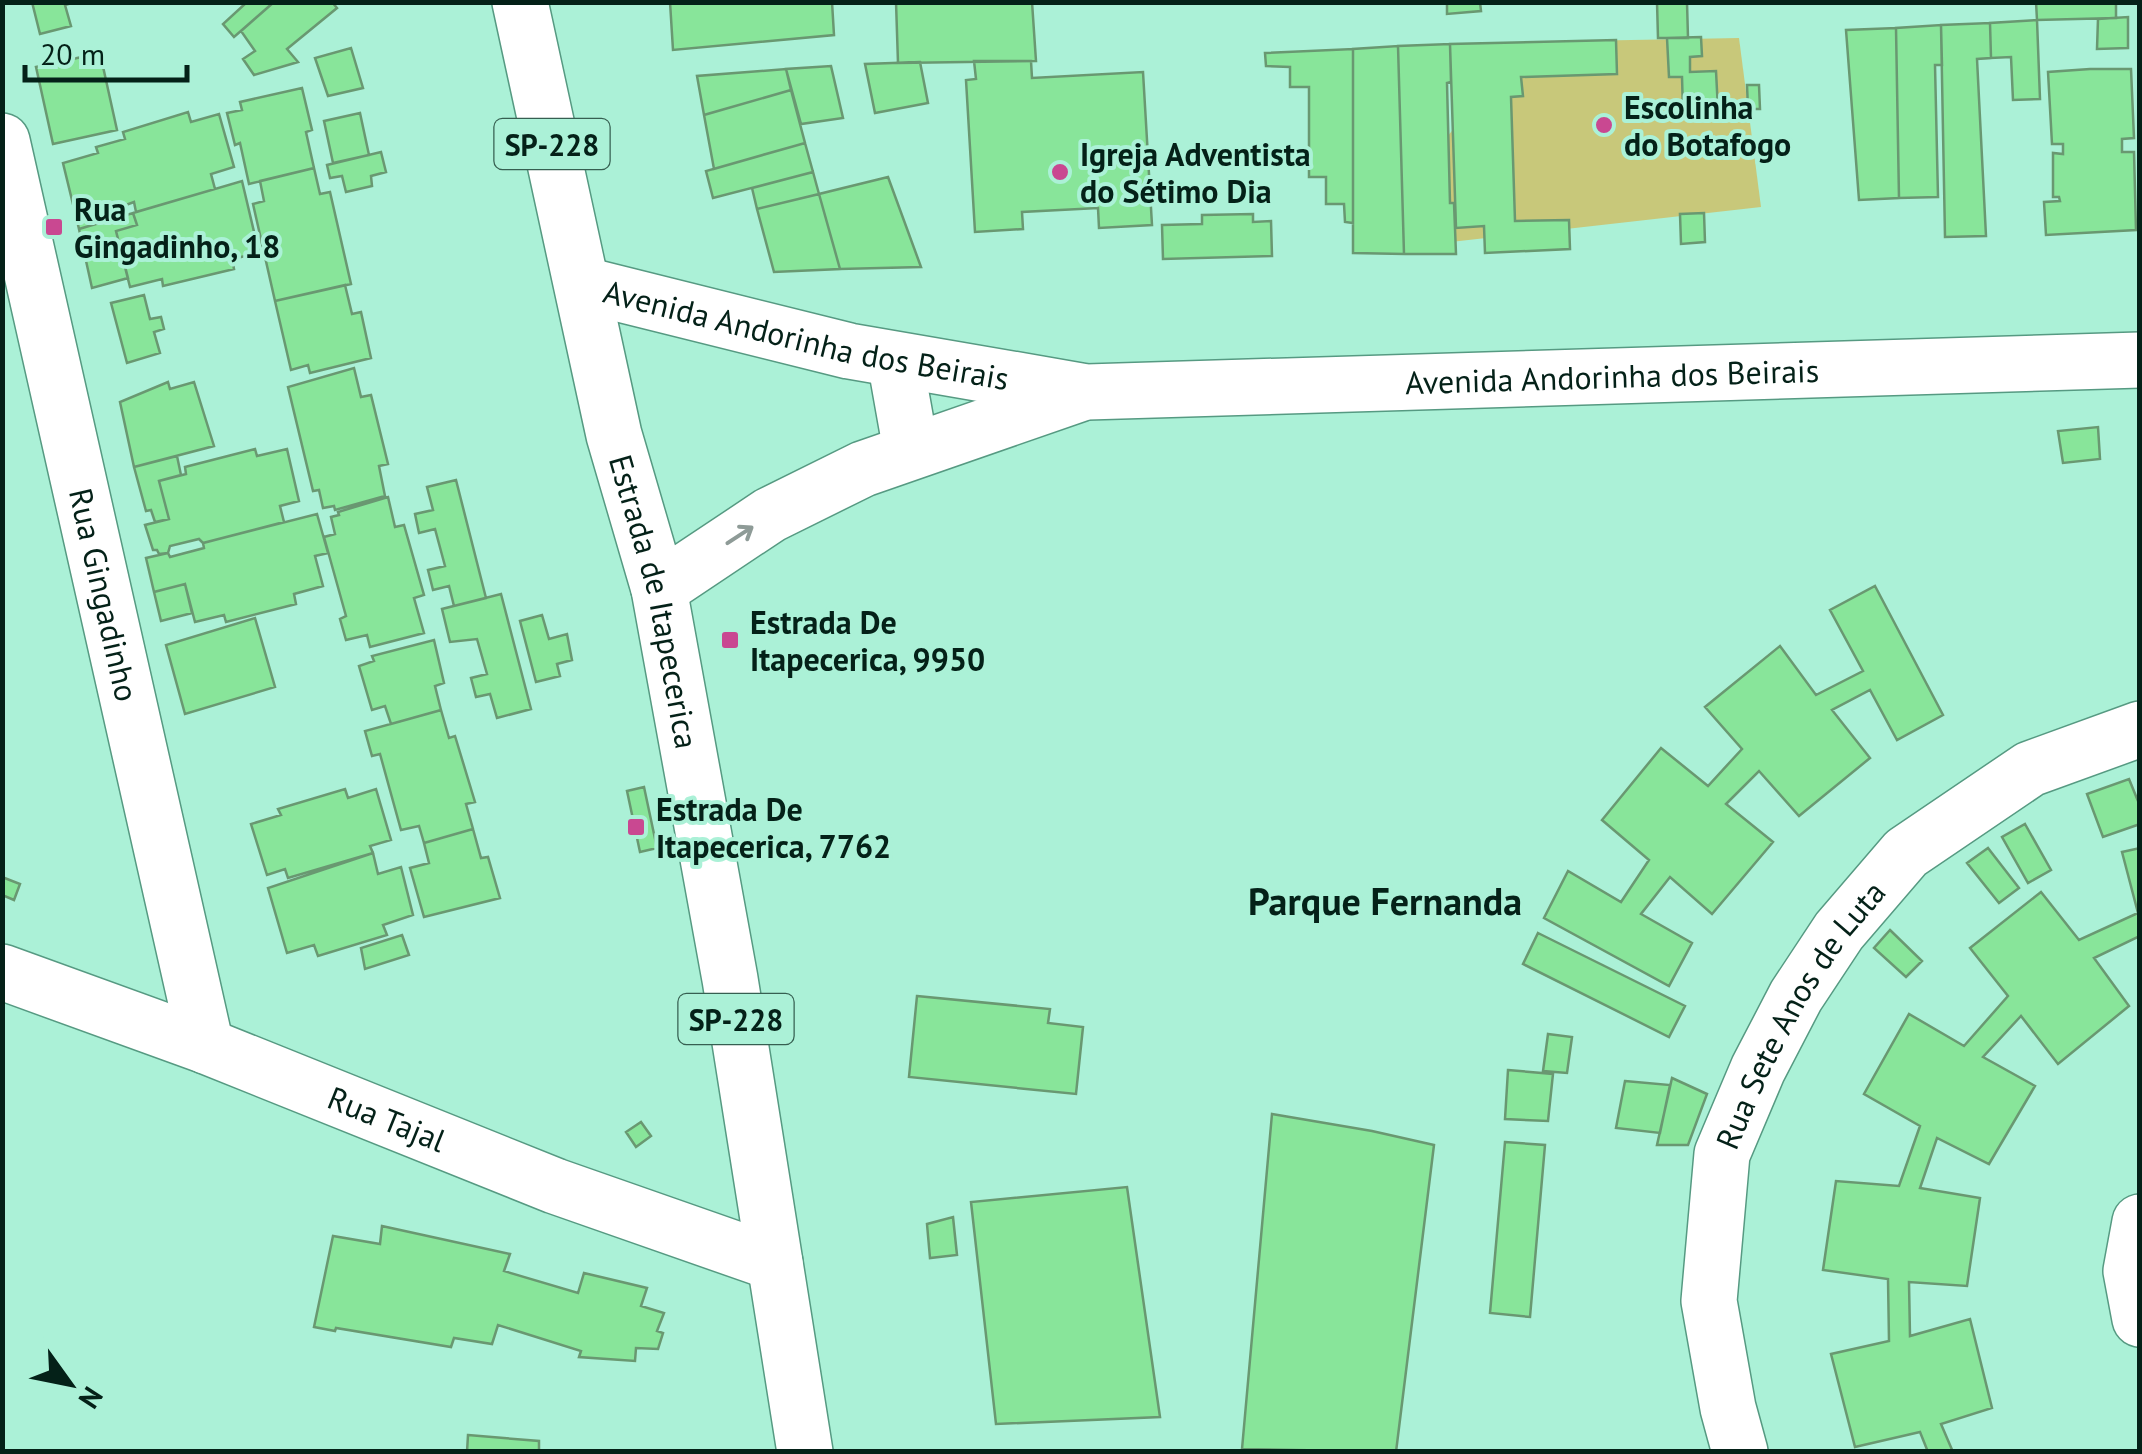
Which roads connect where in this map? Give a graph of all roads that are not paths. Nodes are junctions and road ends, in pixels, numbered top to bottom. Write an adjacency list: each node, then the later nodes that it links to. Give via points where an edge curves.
1 (520, 2): 3 (street, SP-228)
2 (2, 141): 11 (street, Rua Gingadinho)
3 (584, 285): 4 (street, Avenida Andorinha dos Beirais); 8 (street, Estrada de Itapecerica / SP-228, via 614,435)
4 (895, 360): 6 (street, Avenida Andorinha dos Beirais); 7 (street)
5 (2140, 360): 6 (street, Avenida Andorinha dos Beirais)
6 (1087, 392): 7 (street, Avenida Andorinha dos Beirais)
7 (910, 450): 8 (street, Avenida Andorinha dos Beirais, one-way to 7, via 770,515)
8 (659, 589): 13 (street, Estrada de Itapecerica / SP-228)
9 (2140, 729): 16 (street, Rua Sete Anos de Luta, via 2030,770 1906,853 1838,931 1796,996 1722,1154 1709,1301)
10 (2, 972): 11 (street, Rua Tajal)
11 (206, 1046): 13 (street, Rua Tajal, via 554,1186)
12 (2140, 1222): 14 (street, via 2132,1271)
13 (775, 1262): 15 (street, Estrada de Itapecerica / SP-228)
14 (2140, 1319)
15 (805, 1452)
16 (1740, 1452)

